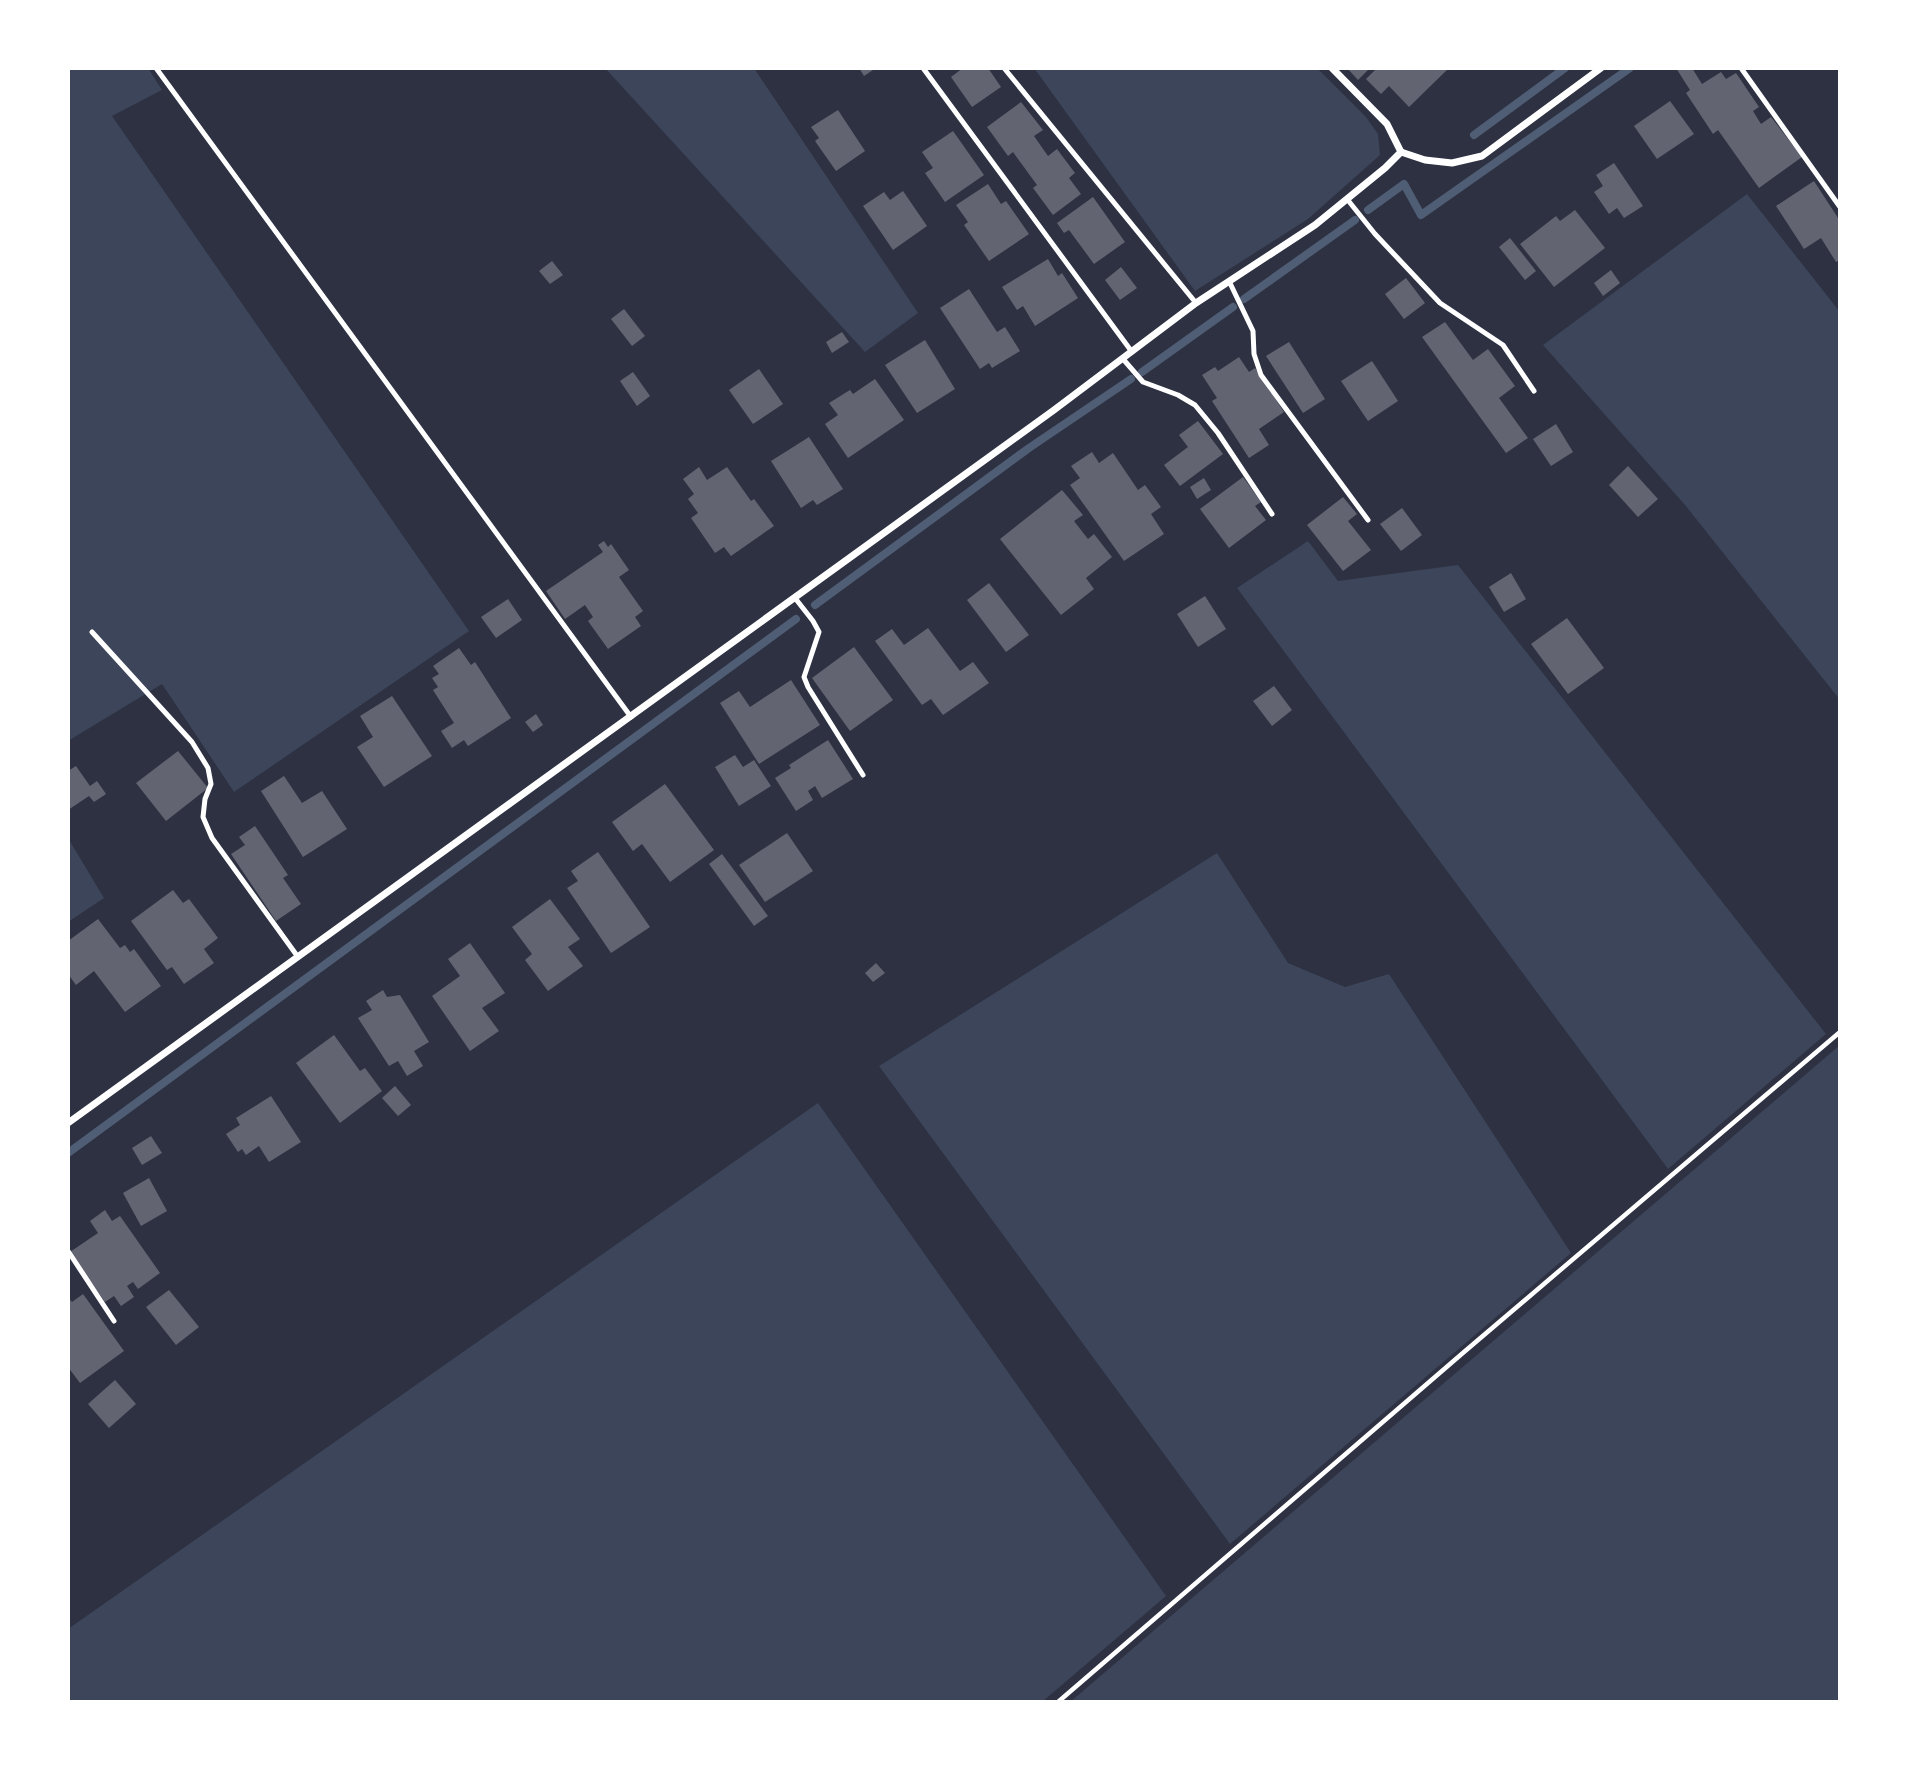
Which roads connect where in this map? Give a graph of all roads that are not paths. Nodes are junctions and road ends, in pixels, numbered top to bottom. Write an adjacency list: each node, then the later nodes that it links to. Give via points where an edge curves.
1 (156, 68): 19 (lane)
2 (923, 68): 12 (lane)
3 (1004, 68): 11 (lane)
4 (1332, 68): 7 (street, via 1387,124)
5 (1601, 68): 7 (street, via 1482,156 1452,163)
6 (1741, 68): 9 (lane)
7 (1401, 152): 8 (street)
8 (1347, 199): 10 (street); 14 (lane, via 1440,303 1503,345)
9 (1840, 207)
10 (1229, 281): 11 (street); 16 (lane, via 1253,331 1261,375)
11 (1196, 303): 12 (street)
12 (1132, 352): 13 (street)
13 (1123, 359): 15 (lane, via 1143,382 1195,405); 17 (street)
14 (1534, 391)
15 (1272, 514)
16 (1368, 520)
17 (795, 597): 19 (street); 20 (lane, via 819,632 804,677)
18 (92, 632): 21 (lane, via 192,742 208,768 211,784 203,817 212,838)
19 (631, 717): 21 (street)
20 (863, 775)
21 (298, 957): 22 (street)
22 (68, 1123)
23 (68, 1251): 24 (lane)
24 (114, 1321)

